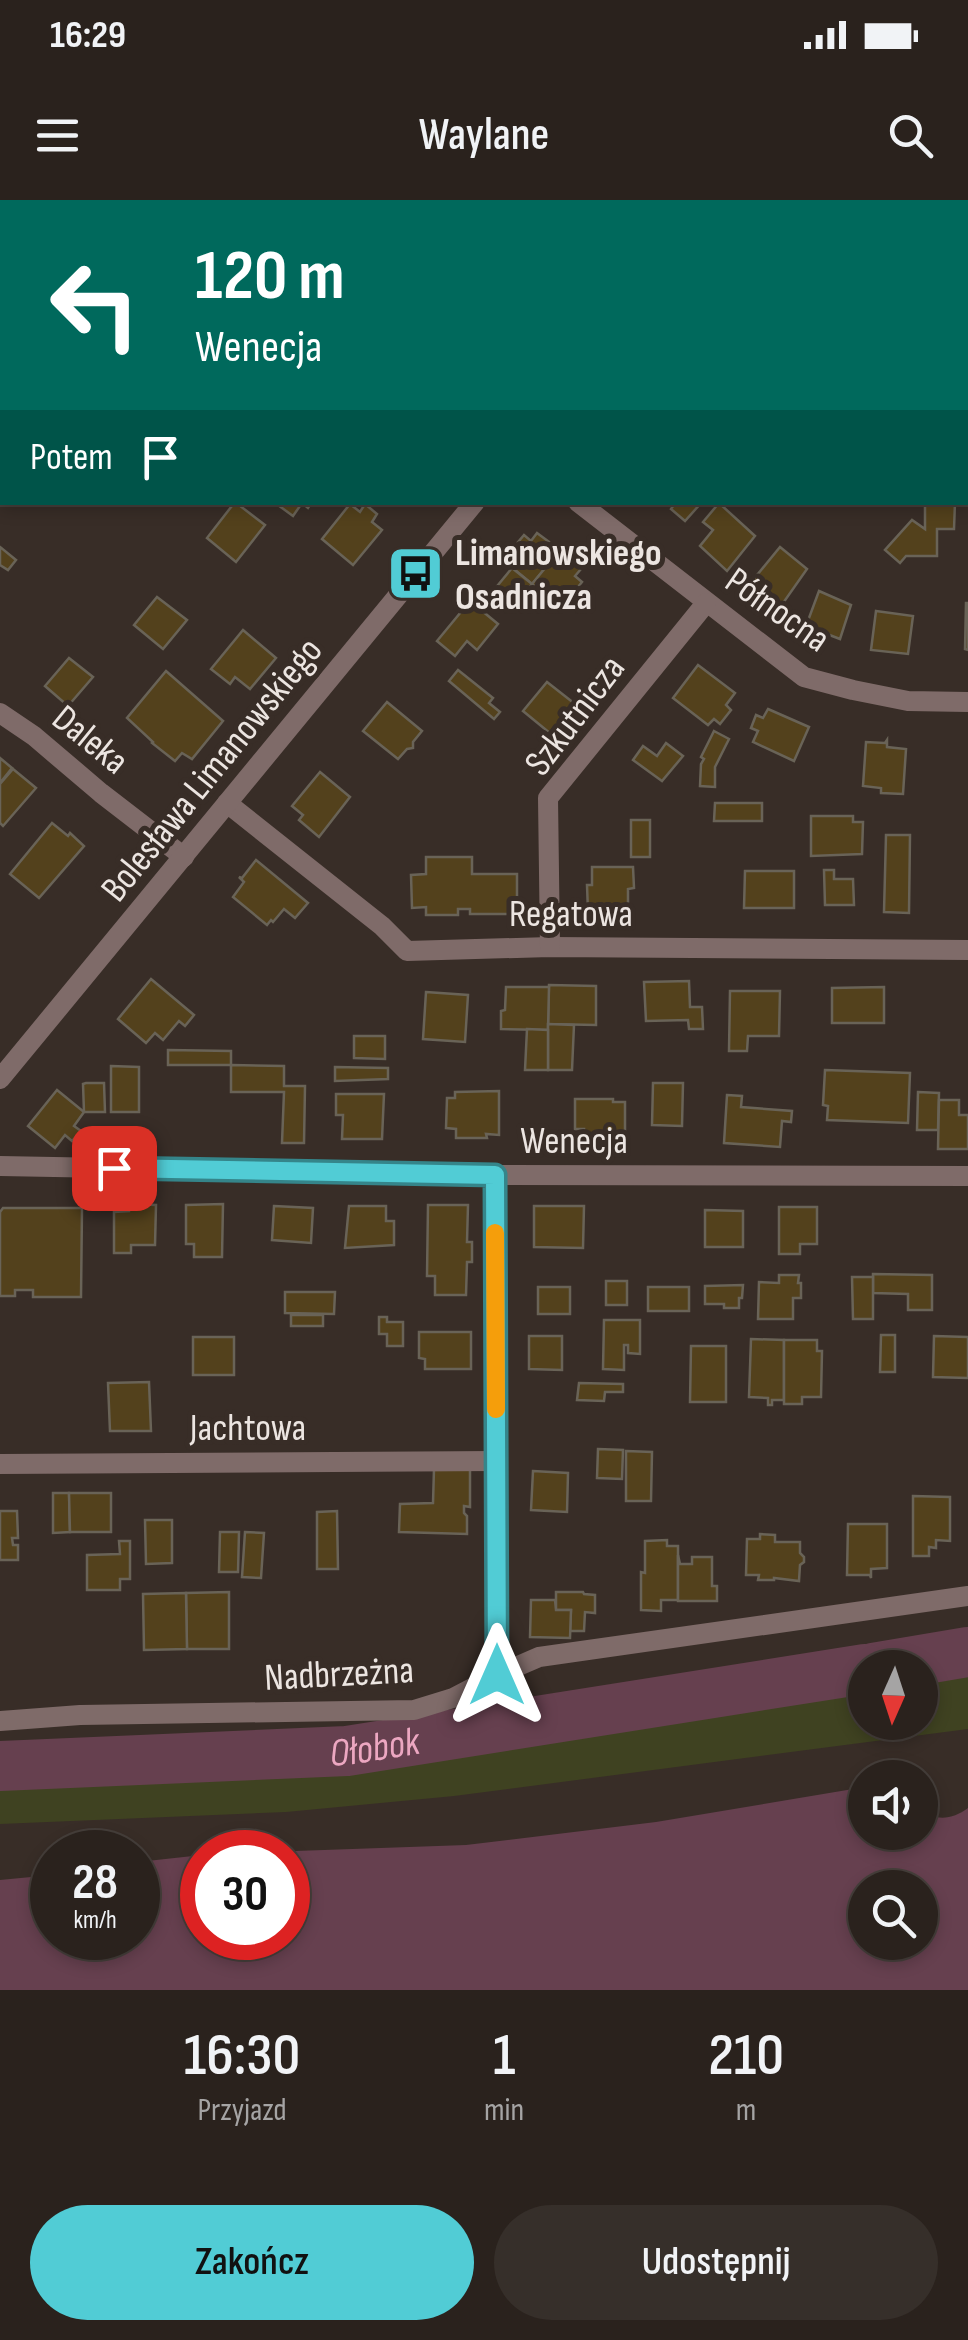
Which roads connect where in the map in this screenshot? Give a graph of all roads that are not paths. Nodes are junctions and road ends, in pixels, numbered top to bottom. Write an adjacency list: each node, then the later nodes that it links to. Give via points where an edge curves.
1 (473, 505): 6 (street, Bolesława Limanowskiego)
2 (582, 505): 3 (street, Północna)
3 (706, 603): 4 (street, Północna, via 804,677 908,701); 8 (street, Szkutnicza, via 548,798)
4 (968, 702)
5 (0, 712): 7 (street, Daleka)
6 (227, 803): 7 (street, Bolesława Limanowskiego); 8 (street, Regatowa, via 407,951)
7 (184, 857): 10 (street, Bolesława Limanowskiego)
8 (550, 947): 9 (street, Regatowa)
9 (968, 950)
10 (0, 1078)
11 (0, 1166): 12 (street, Wenecja)
12 (495, 1175): 13 (street, Wenecja); 14 (street)
13 (968, 1176)
14 (496, 1460): 15 (street, Jachtowa); 17 (street)
15 (0, 1464)
16 (968, 1596): 17 (street, Nadbrzeżna, via 539,1657)
17 (497, 1675): 18 (street, Nadbrzeżna, via 414,1710)
18 (0, 1721)

